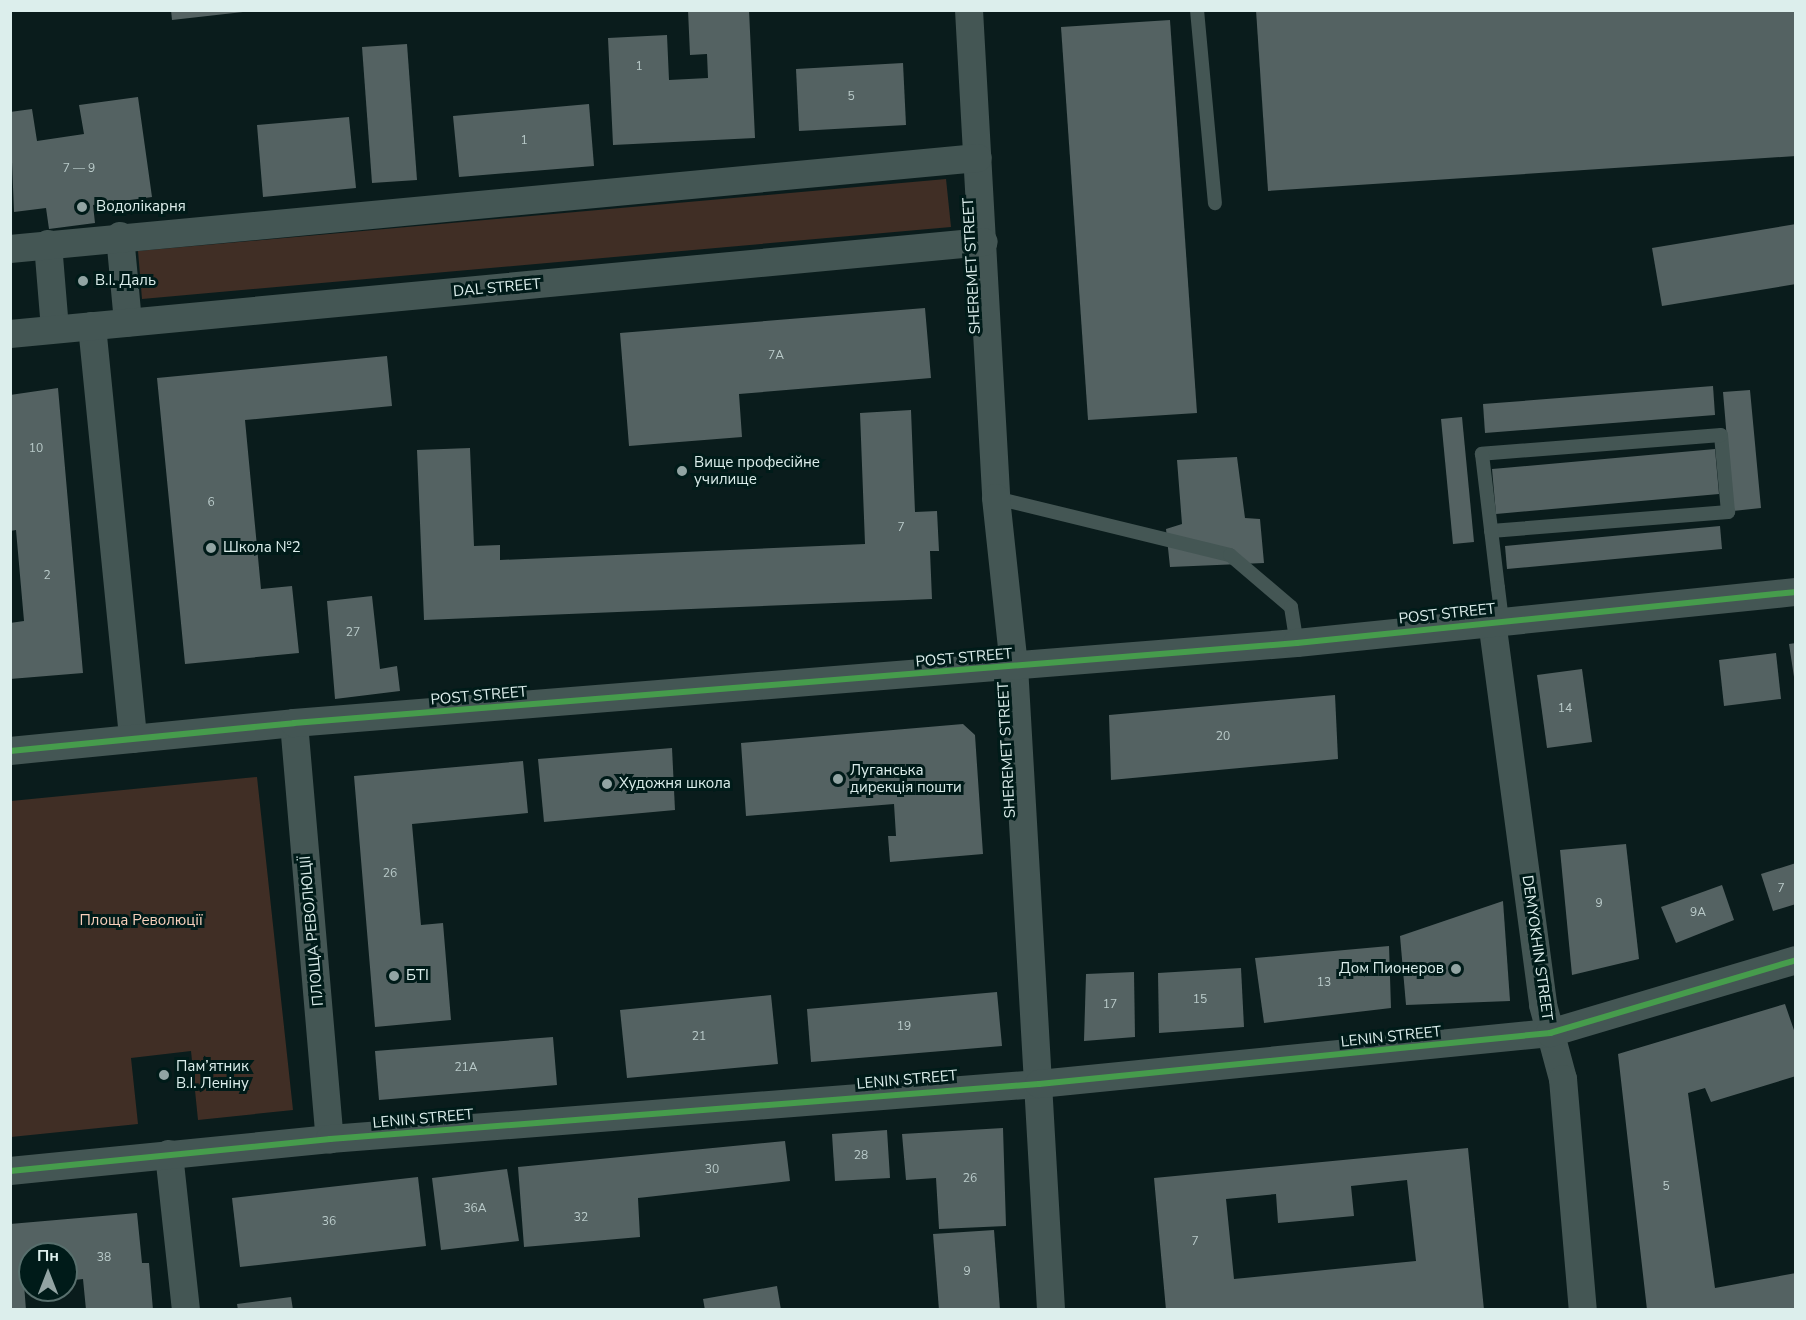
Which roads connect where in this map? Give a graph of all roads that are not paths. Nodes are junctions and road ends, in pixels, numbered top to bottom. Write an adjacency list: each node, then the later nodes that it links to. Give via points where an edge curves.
1 (969, 10): 3 (street, SHEREMET STREET)
2 (1197, 10): 4 (lane)
3 (978, 158): 5 (street); 6 (street, SHEREMET STREET)
4 (1215, 203)
5 (120, 236): 7 (street); 9 (street)
6 (984, 242): 9 (street, DAL STREET); 13 (street, SHEREMET STREET)
7 (48, 244): 8 (street); 11 (street)
8 (10, 249)
9 (128, 323): 10 (street, DAL STREET)
10 (92, 326): 11 (street, DAL STREET); 20 (street)
11 (55, 329): 12 (street, DAL STREET)
12 (10, 334)
13 (996, 498): 17 (lane, via 1230,555 1291,607); 18 (street, SHEREMET STREET)
14 (1491, 531): 14 (lane, via 1728,512 1721,435 1482,454); 16 (lane)
15 (1796, 592): 16 (street, POST STREET)
16 (1497, 621): 17 (street, POST STREET); 23 (street, DEMYOKHIN STREET)
17 (1297, 643): 18 (street, POST STREET)
18 (1014, 666): 19 (street, POST STREET); 24 (street, SHEREMET STREET)
19 (294, 723): 20 (street, POST STREET); 25 (street, ПЛОЩА РЕВОЛЮЦІЇ)
20 (133, 739): 21 (street, POST STREET)
21 (10, 751)
22 (1796, 960): 23 (street, LENIN STREET)
23 (1550, 1033): 24 (street, LENIN STREET); 30 (street, DEMYOKHIN STREET, via 1563,1079)
24 (1039, 1084): 25 (street, LENIN STREET); 29 (street, SHEREMET STREET)
25 (330, 1139): 26 (street, LENIN STREET)
26 (169, 1154): 27 (street, LENIN STREET); 28 (street)
27 (10, 1171)
28 (186, 1310)
29 (1051, 1310)
30 (1583, 1310)

